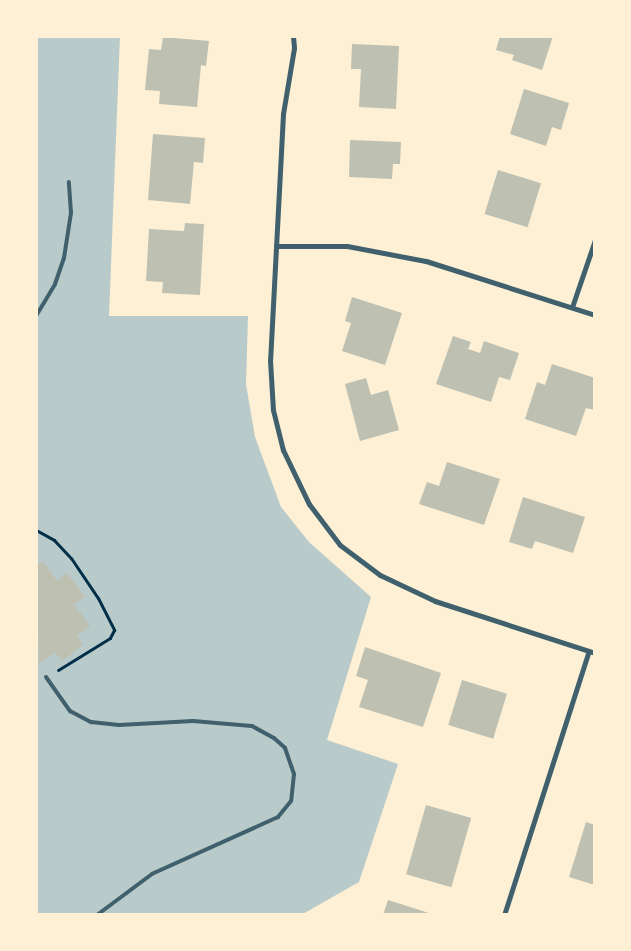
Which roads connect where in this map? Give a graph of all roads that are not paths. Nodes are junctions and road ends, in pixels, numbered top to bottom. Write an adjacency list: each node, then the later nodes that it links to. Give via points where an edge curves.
1 (293, 36): 4 (street, via 294,48 283,114)
2 (69, 182): 7 (lane, via 71,213 64,258 55,284)
3 (595, 240): 5 (street)
4 (276, 246): 5 (street, via 347,246 426,261); 8 (street, via 270,360 273,410 282,450 308,504 340,545 380,575 435,601)
5 (572, 308): 6 (street)
6 (595, 314)
7 (36, 316)
8 (592, 652): 11 (street)
9 (46, 677): 10 (lane, via 70,711 91,722 112,725 193,721 252,726 285,748 294,774 291,801 278,817 152,874)
10 (97, 915)
11 (504, 915)

